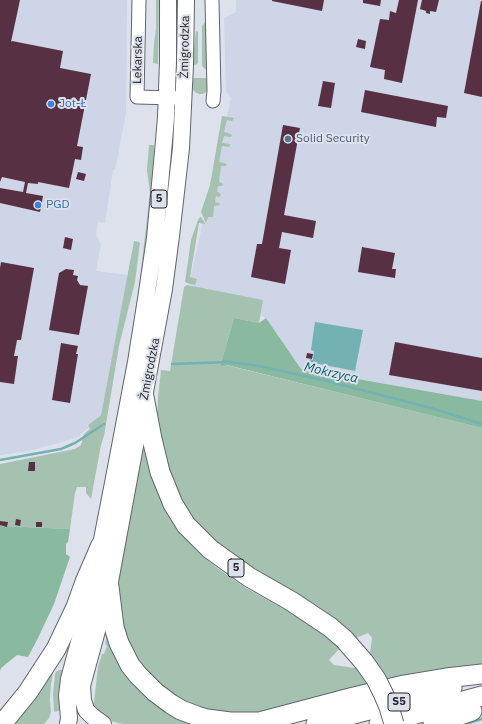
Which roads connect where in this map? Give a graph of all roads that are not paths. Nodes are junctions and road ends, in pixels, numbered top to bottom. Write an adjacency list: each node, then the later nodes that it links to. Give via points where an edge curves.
1 (139, 0): 5 (street, Lekarska, via 137,96)
2 (168, 0): 5 (main road, Żmigrodzka / 5)
3 (186, 0): 6 (main road, Żmigrodzka / 5)
4 (212, 0): 7 (street)
5 (167, 98): 6 (street, Lekarska); 9 (main road, Żmigrodzka / 5, via 155,238 146,299)
6 (184, 99): 8 (main road, Żmigrodzka / 5, via 181,148 164,289)
7 (213, 101)
8 (144, 397): 10 (main road, Żmigrodzka); 21 (highway, 5, bridge, via 160,472 173,504 186,525 210,549 249,577 330,627 344,639 376,679)
9 (101, 545): 16 (highway, 5, via 56,649 28,692); 17 (main road, Żmigrodzka, via 90,601 69,678 66,696)
10 (108, 587): 15 (highway, via 119,643 134,670 146,684 171,704 197,716 230,722); 18 (main road, Żmigrodzka, via 81,692 86,710)
11 (482, 674): 15 (highway, via 404,685)
12 (482, 679): 19 (highway, S5)
13 (482, 696): 20 (highway, S5)
14 (482, 708): 22 (highway)
15 (256, 723)
16 (2, 724)
17 (68, 724)
18 (103, 724)
19 (316, 724)
20 (379, 724)
21 (394, 724)
22 (433, 724)

